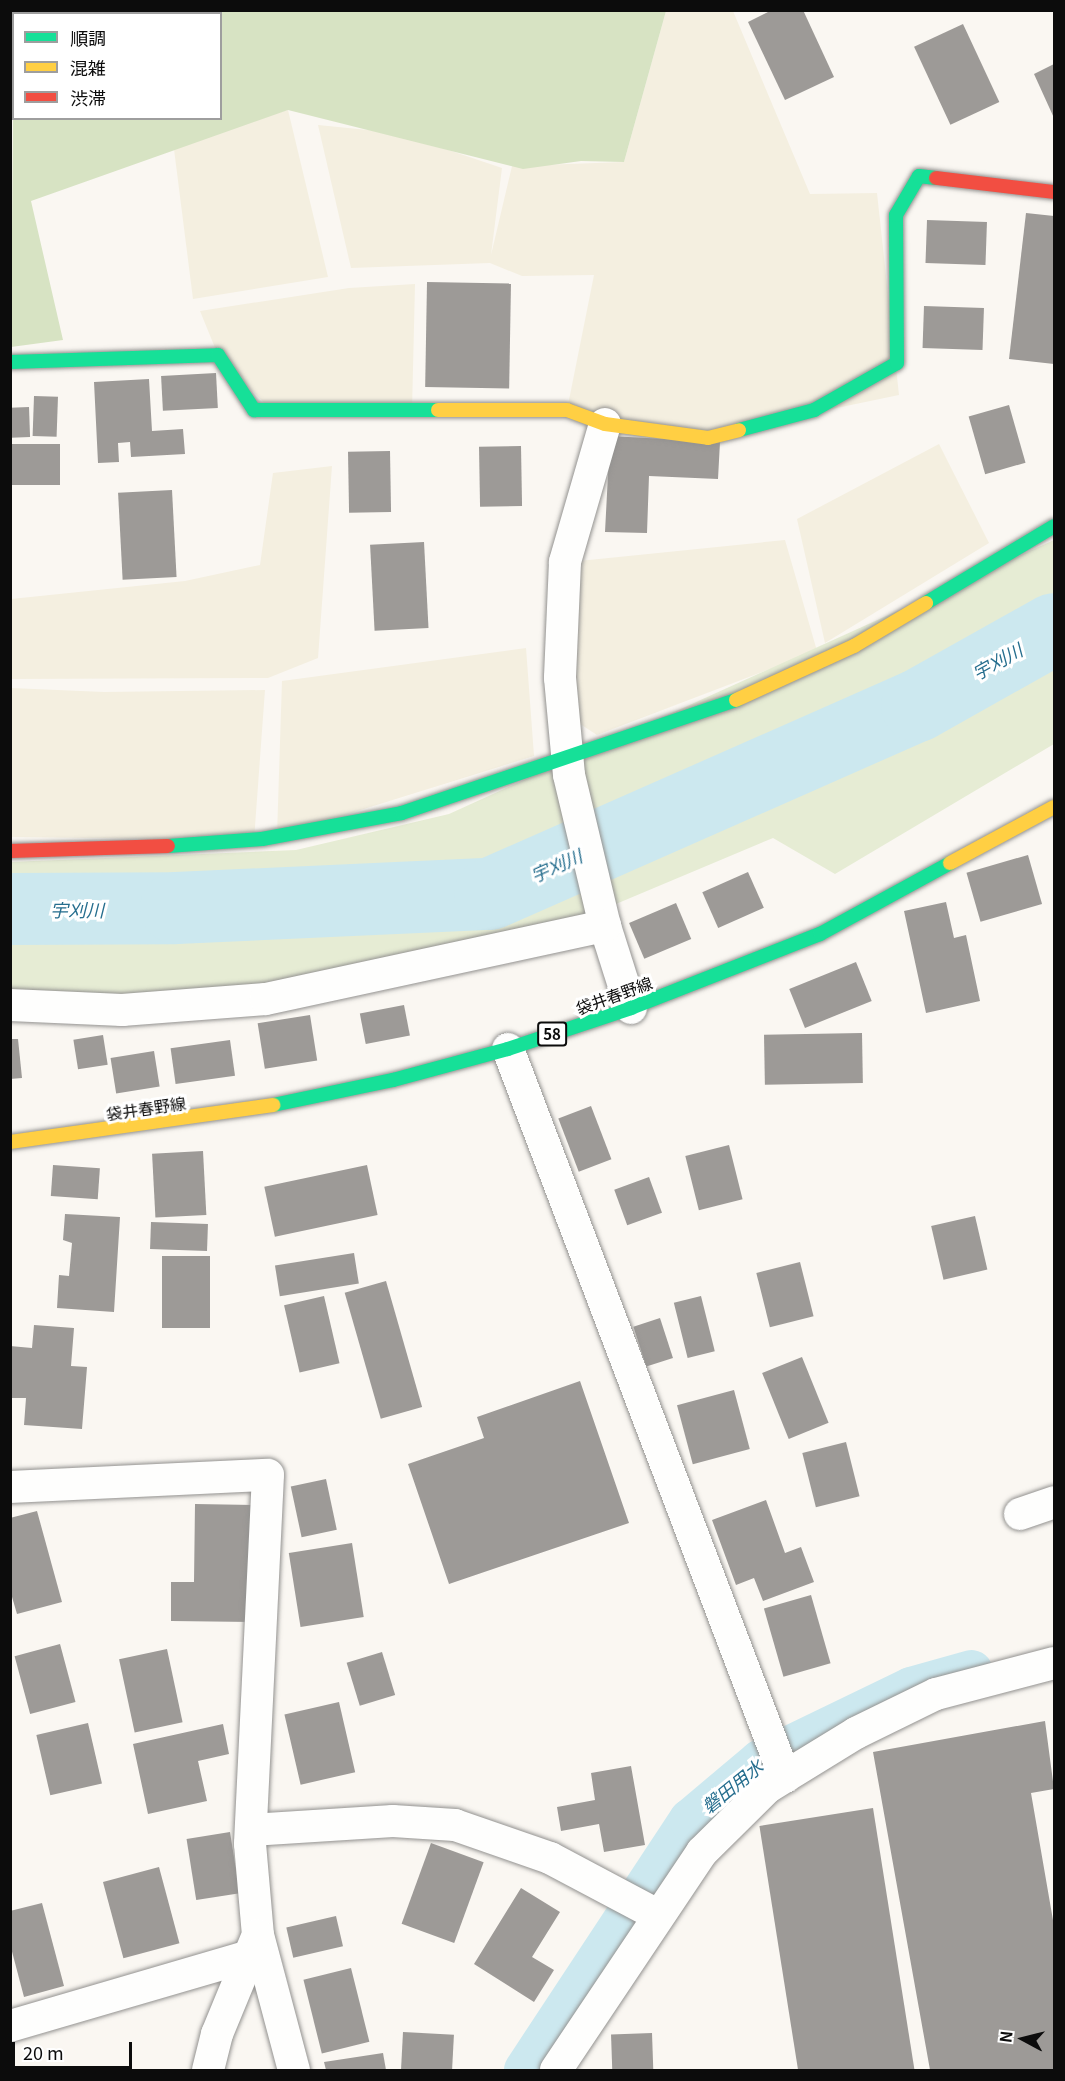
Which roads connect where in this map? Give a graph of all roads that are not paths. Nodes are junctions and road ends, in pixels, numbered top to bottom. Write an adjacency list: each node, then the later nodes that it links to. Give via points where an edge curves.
1 (1054, 192): 3 (street, via 919,176 896,215 897,363 814,410 708,438)
2 (10, 362): 3 (street, via 218,355 254,410 567,410)
3 (605, 424): 5 (street, via 565,562 560,678)
4 (1054, 526): 5 (street, via 854,646 732,702)
5 (568, 767): 7 (street, via 402,813 262,839 104,850); 8 (street)
6 (1054, 807): 10 (street, 袋井春野線 / 58, via 820,934)
7 (10, 851)
8 (604, 926): 9 (street, via 266,999 122,1010); 10 (street)
9 (10, 1005)
10 (631, 1008): 11 (street, 袋井春野線 / 58)
11 (508, 1049): 12 (street, 袋井春野線 / 58, via 393,1080 240,1112); 17 (street)
12 (10, 1142)
13 (10, 1487): 18 (street, via 268,1475)
14 (1054, 1502): 15 (street)
15 (1020, 1514)
16 (1054, 1663): 17 (street, via 936,1694 856,1733)
17 (785, 1777): 19 (street, via 768,1787 702,1852)
18 (251, 1830): 19 (street, via 393,1821 455,1825 550,1858); 20 (street)
19 (659, 1916): 24 (street)
20 (254, 1945): 21 (street); 22 (street, via 217,2034); 23 (street)
21 (10, 2026)
22 (208, 2070)
23 (294, 2070)
24 (556, 2070)

